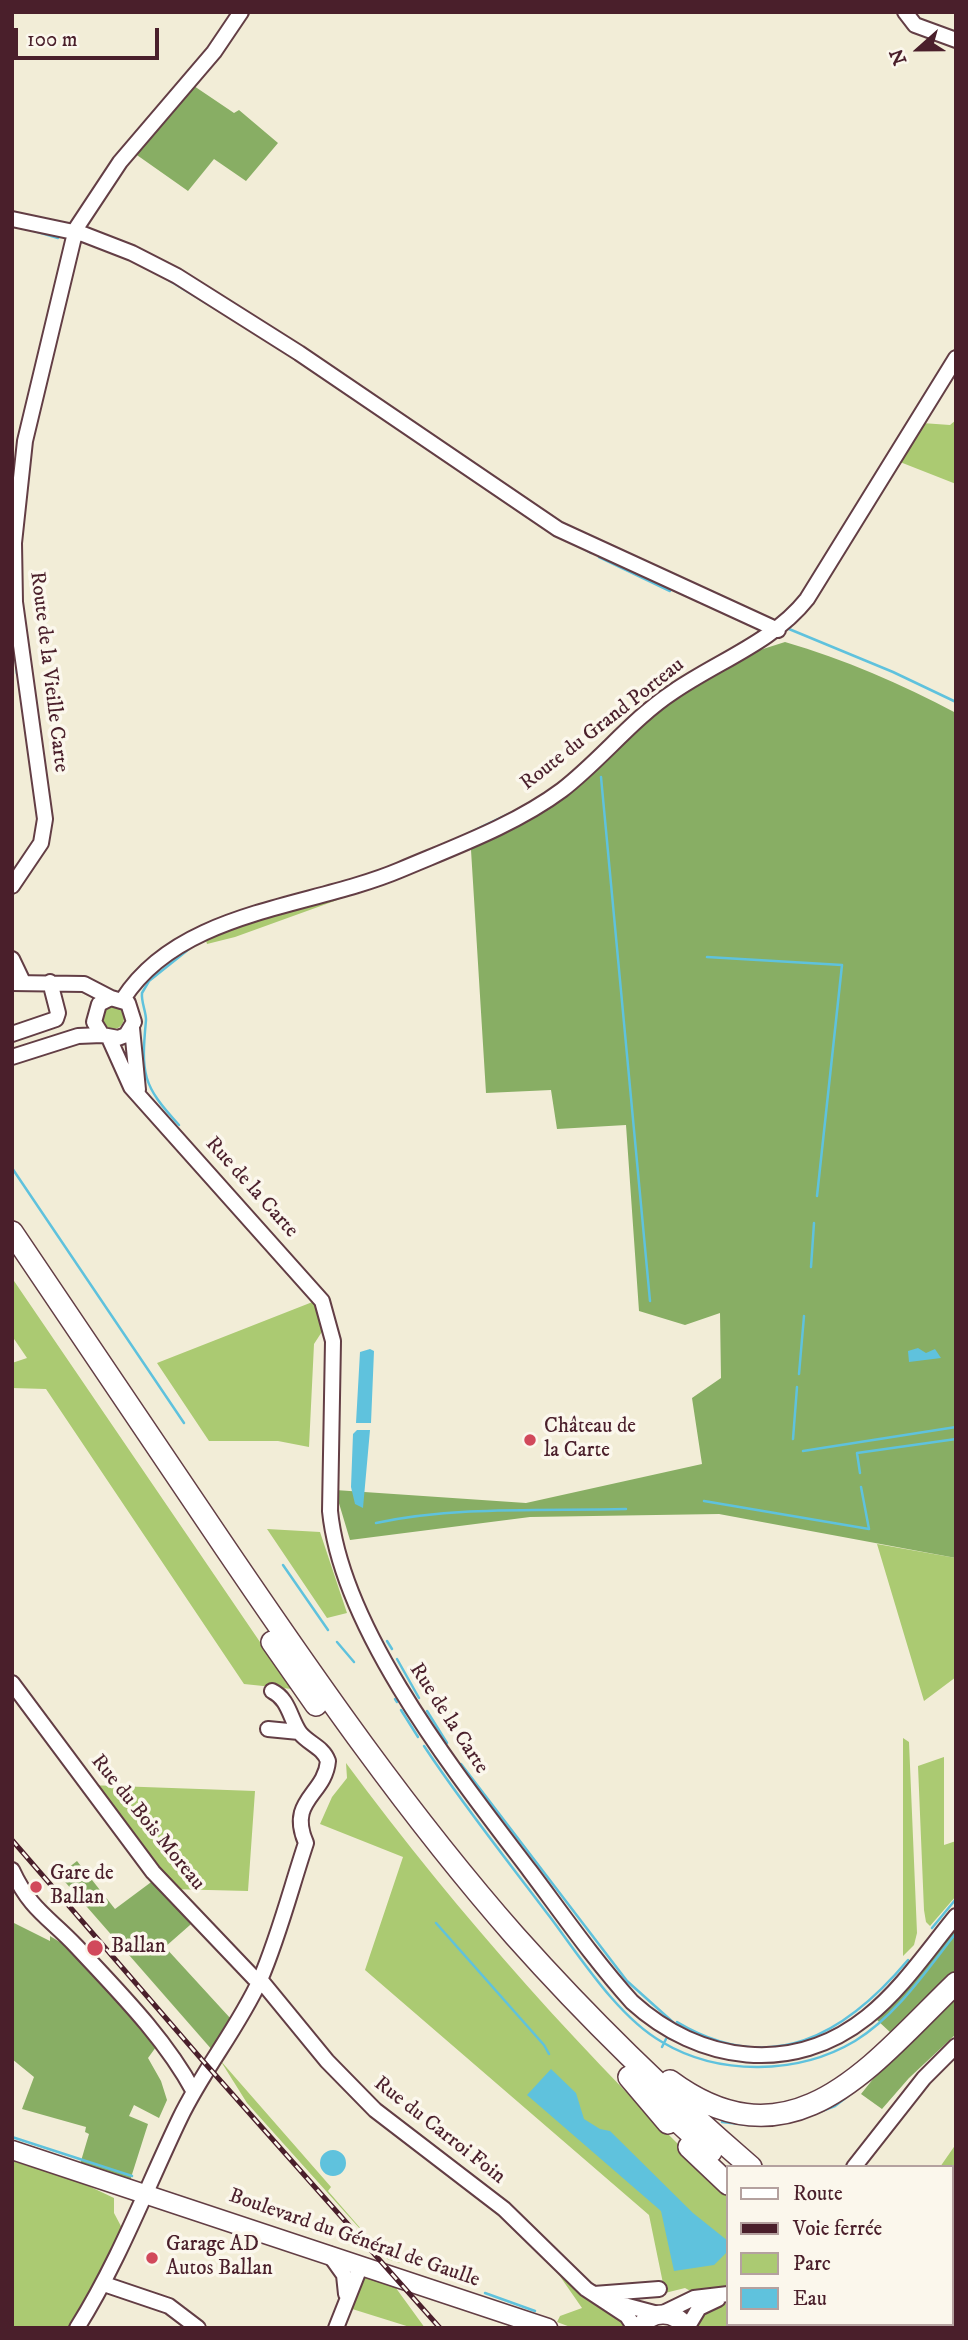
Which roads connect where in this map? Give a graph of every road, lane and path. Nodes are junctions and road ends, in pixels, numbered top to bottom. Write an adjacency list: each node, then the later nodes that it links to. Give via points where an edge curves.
1 (241, 12): 5 (street, Route de la Vieille Carte, via 214,52 120,162)
2 (905, 12): 3 (street, via 915,25)
3 (956, 40)
4 (12, 219): 5 (street)
5 (75, 233): 7 (street, Route de la Vieille Carte); 8 (street, via 132,253 177,276 558,529)
6 (956, 358): 8 (street, Route du Grand Porteau, via 807,599)
7 (19, 439): 9 (street, Route de la Vieille Carte, via 13,570 46,819 41,843)
8 (778, 630): 14 (street, Route du Grand Porteau, via 671,693 591,766 527,811 397,871 194,937 150,965)
9 (12, 886)
10 (12, 959): 12 (street)
11 (50, 982): 12 (street); 13 (street); 17 (street, via 56,1019)
12 (18, 983)
13 (70, 985): 14 (street, via 92,987); 15 (street)
14 (117, 998): 15 (street); 16 (street, via 132,1009)
15 (94, 1012): 18 (street, via 96,1029); 19 (street)
16 (132, 1028): 18 (street, via 126,1035); 21 (street)
17 (12, 1034)
18 (105, 1037): 19 (street); 21 (street, Rue de la Carte)
19 (65, 1039): 20 (street)
20 (12, 1057)
21 (139, 1095): 31 (street, Rue de la Carte, via 311,1285 326,1309 333,1341 332,1535 347,1581 407,1698 457,1774 611,1978 645,2014 710,2049 779,2054 826,2042 878,2007)
22 (12, 1232): 34 (highway, via 271,1615 385,1773 488,1904)
23 (12, 1258): 36 (highway, via 267,1634 381,1793 502,1943)
24 (12, 1683): 32 (street, Rue du Bois Moreau, via 153,1872)
25 (275, 1696): 27 (street)
26 (268, 1729): 27 (street)
27 (299, 1732): 32 (street, via 324,1752 328,1764 301,1810 306,1843)
28 (12, 1870): 30 (street)
29 (12, 1896): 30 (street)
30 (32, 1906): 37 (street, via 76,1946 174,2057)
31 (956, 1916)
32 (259, 1981): 37 (street); 51 (street, Rue du Carroi Foin, via 375,2110 504,2209)
33 (956, 1983): 34 (highway, via 843,2089 810,2106 783,2113 746,2114 706,2103)
34 (611, 2038): 40 (highway)
35 (956, 2046): 41 (street, via 924,2078)
36 (629, 2077): 39 (highway); 42 (highway, via 685,2143)
37 (194, 2092): 43 (street)
38 (12, 2150): 43 (main road, Boulevard du Général de Gaulle)
39 (726, 2165)
40 (749, 2165)
41 (856, 2165)
42 (726, 2182)
43 (145, 2193): 44 (main road, Boulevard du Général de Gaulle); 46 (street)
44 (329, 2254): 45 (main road, Boulevard du Général de Gaulle); 49 (street, via 344,2276)
45 (360, 2264): 49 (street); 56 (main road, Boulevard du Général de Gaulle)
46 (104, 2284): 53 (street); 54 (street, via 169,2306)
47 (659, 2289): 51 (street)
48 (726, 2294): 52 (street, via 694,2298)
49 (346, 2295): 55 (street)
50 (726, 2295): 58 (street, via 699,2308)
51 (599, 2298): 52 (street); 57 (street, Rue du Carroi Foin)
52 (659, 2314): 57 (main road); 58 (main road, via 674,2316)
53 (77, 2328)
54 (198, 2328)
55 (336, 2328)
56 (548, 2328)
57 (637, 2328)
58 (687, 2328)

